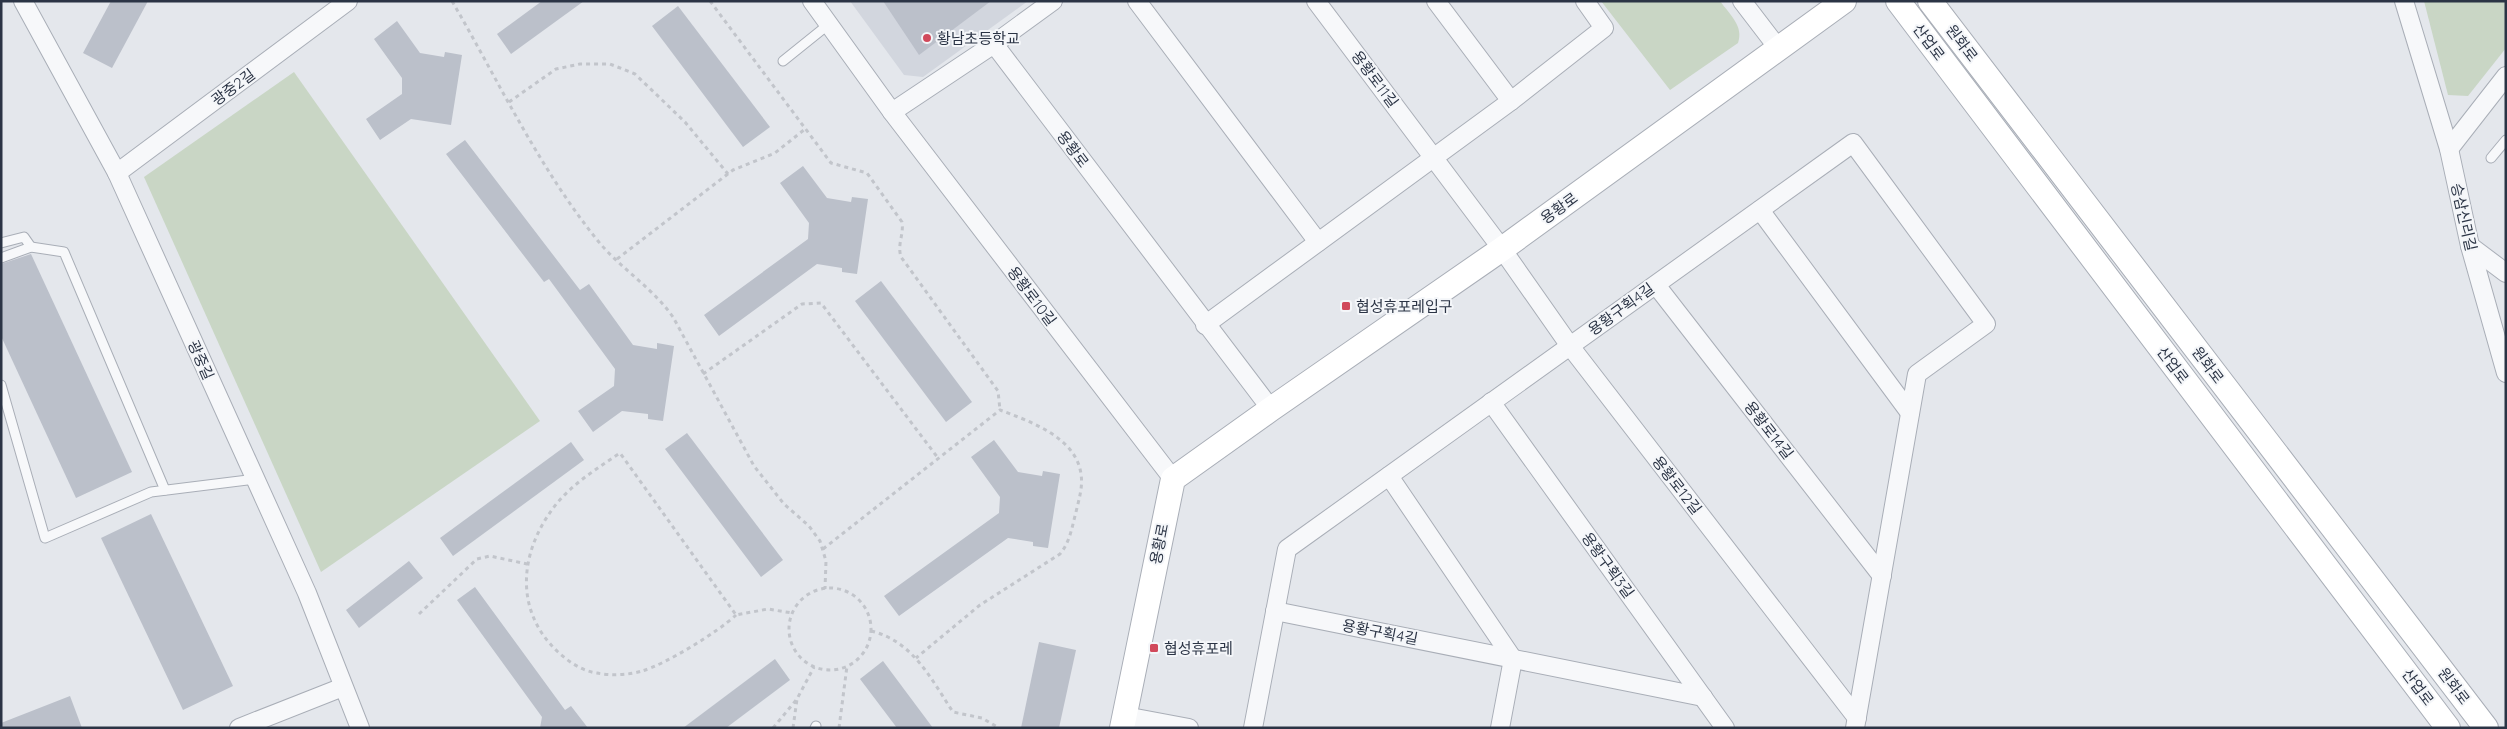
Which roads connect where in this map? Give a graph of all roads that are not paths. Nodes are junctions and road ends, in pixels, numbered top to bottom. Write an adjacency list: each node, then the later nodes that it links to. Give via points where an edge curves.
1 (23, 1): 25 (street, 광중길)
2 (348, 1): 25 (street, 광중2길)
3 (812, 1): 14 (street, 용황로10길)
4 (1053, 1): 15 (street)
5 (1137, 1): 27 (street)
6 (1316, 1): 23 (street, 용황로11길)
7 (1436, 1): 19 (street)
8 (1584, 1): 19 (street, via 1604,28)
9 (1742, 1): 16 (street)
10 (1844, 1): 16 (street, 용황로)
11 (1898, 1): 59 (street, 산업로)
12 (1930, 1): 60 (street, 원화로)
13 (2404, 1): 22 (street, 승삼신리길)
14 (829, 24): 17 (lane); 20 (street, 용황로10길)
15 (994, 44): 20 (street); 35 (street, 용황로)
16 (1778, 48): 31 (street, 용황로)
17 (783, 61)
18 (2506, 76): 22 (street)
19 (1511, 101): 23 (street)
20 (892, 112): 44 (street, 용황로10길)
21 (2506, 140): 24 (lane)
22 (2449, 149): 30 (street, 승삼신리길)
23 (1433, 157): 27 (street); 31 (street, 용황로11길)
24 (2492, 158)
25 (117, 174): 43 (street, 광중길)
26 (1760, 210): 34 (street, 용황구획4길); 41 (street); 41 (street, 용황구획4길, via 1853,143 1986,324 1917,374)
27 (1318, 242): 35 (street)
28 (1, 243): 29 (lane, via 24,237)
29 (31, 246): 32 (lane); 45 (lane, via 64,252)
30 (2470, 246): 33 (street); 37 (street, 승삼신리길)
31 (1502, 249): 36 (street, 용황로12길); 40 (street, 용황로)
32 (1, 258)
33 (2506, 273)
34 (1656, 284): 36 (street, 용황구획4길); 46 (street, 용황로14길)
35 (1205, 325): 40 (street, 용황로)
36 (1570, 346): 39 (street, 용황구획4길); 52 (street, 용황로12길)
37 (2506, 373)
38 (1, 385): 45 (lane, via 45,538 151,492)
39 (1491, 402): 42 (street, 용황구획4길); 50 (street, 용황구획3길)
40 (1271, 409): 44 (street, 용황로)
41 (1910, 413): 46 (street)
42 (1389, 476): 47 (street, 용황구획4길, via 1287,548); 48 (street)
43 (256, 479): 45 (lane); 49 (street, 광중길, via 308,593)
44 (1173, 479): 51 (street, 용황로)
45 (165, 490)
46 (1882, 576): 52 (street)
47 (1275, 611): 48 (street, 용황구획4길); 56 (street, 용황구획4길)
48 (1514, 658): 50 (street, 용황구획4길); 57 (street)
49 (343, 687): 53 (street); 54 (street, 광중길)
50 (1703, 696): 58 (street, 용황구획3길)
51 (1124, 722): 55 (street)
52 (1856, 723)
53 (239, 728)
54 (360, 728)
55 (1189, 728)
56 (1253, 728)
57 (1500, 728)
58 (1725, 728)
59 (2448, 728)
60 (2486, 728)

